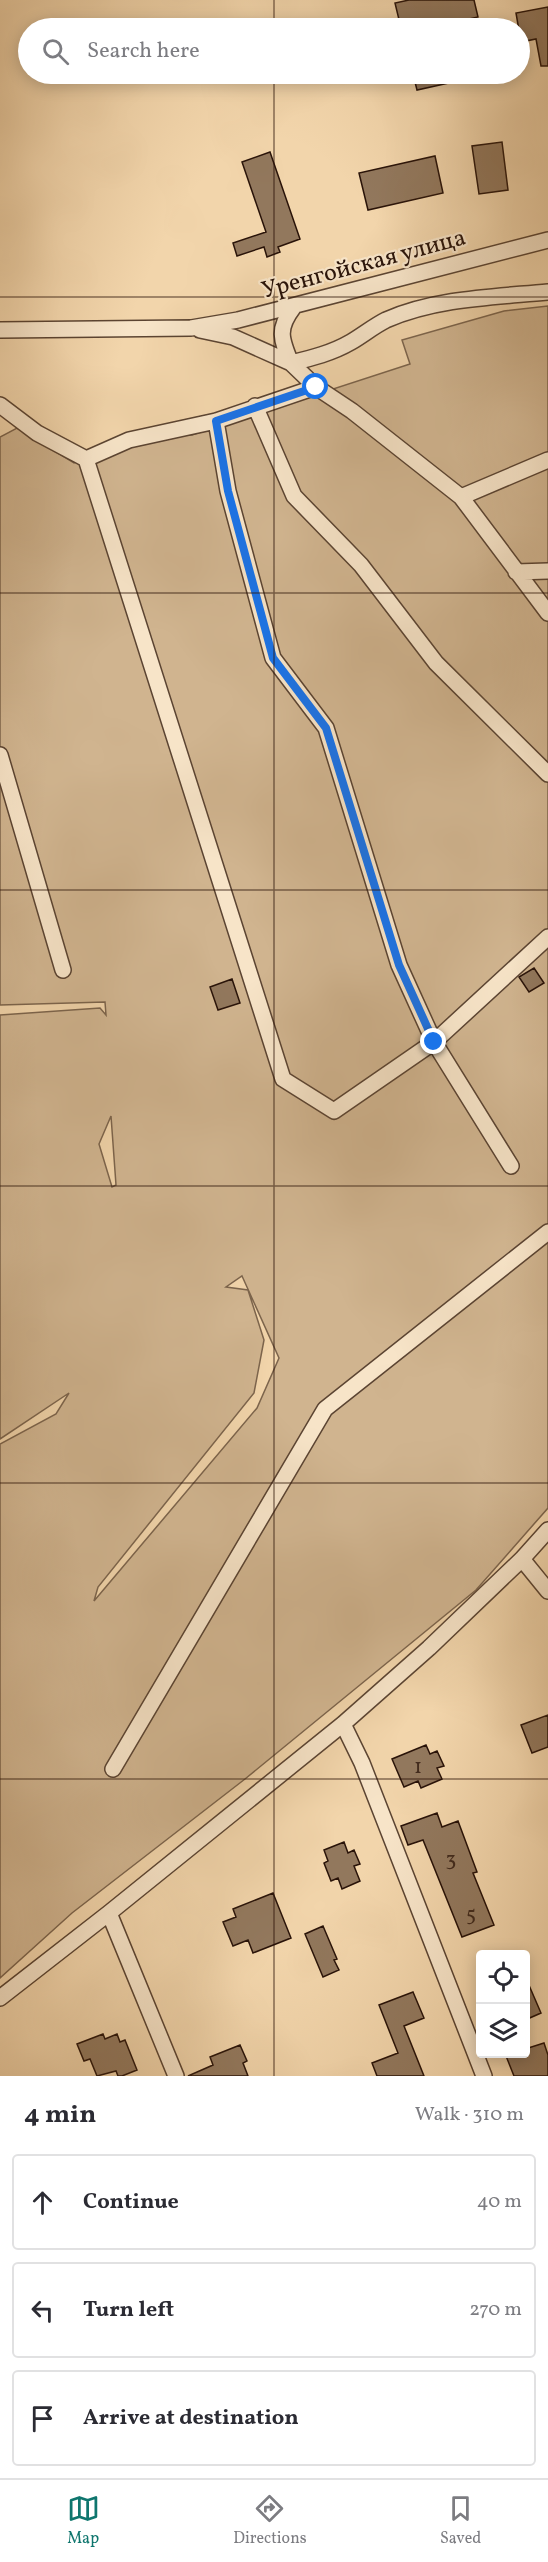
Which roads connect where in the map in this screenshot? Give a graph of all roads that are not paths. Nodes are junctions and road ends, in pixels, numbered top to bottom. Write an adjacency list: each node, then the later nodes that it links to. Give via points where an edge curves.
1 (548, 240): 3 (street, Уренгойская улица)
2 (548, 292): 6 (street, via 421,309 386,321 324,355)
3 (293, 308): 4 (street, Уренгойская улица); 6 (street, via 282,323 283,343)
4 (191, 328): 5 (street); 6 (street, via 233,337)
5 (0, 332)
6 (291, 363): 7 (street)
7 (316, 387): 9 (street); 13 (street)
8 (0, 405): 11 (street, via 36,433)
9 (255, 406): 10 (street); 18 (street, via 294,496 361,565 436,663)
10 (216, 421): 11 (street, via 129,440); 21 (street, via 228,491 273,658 326,728 399,965)
11 (86, 459): 21 (street, via 283,1079 334,1111)
12 (548, 460): 13 (street)
13 (461, 497): 14 (street)
14 (516, 572): 15 (street); 16 (street)
15 (548, 572)
16 (548, 613)
17 (0, 755): 20 (street)
18 (548, 774)
19 (548, 937): 21 (street)
20 (63, 970)
21 (434, 1042): 22 (street)
22 (511, 1166)
23 (548, 1232): 28 (street, via 325,1409)
24 (548, 1530): 25 (street)
25 (522, 1559): 26 (street); 27 (street)
26 (548, 1591)
27 (343, 1724): 29 (street); 32 (street, via 362,1762)
28 (113, 1769)
29 (109, 1913): 30 (street); 31 (street)
30 (0, 1998)
31 (176, 2076)
32 (484, 2076)

